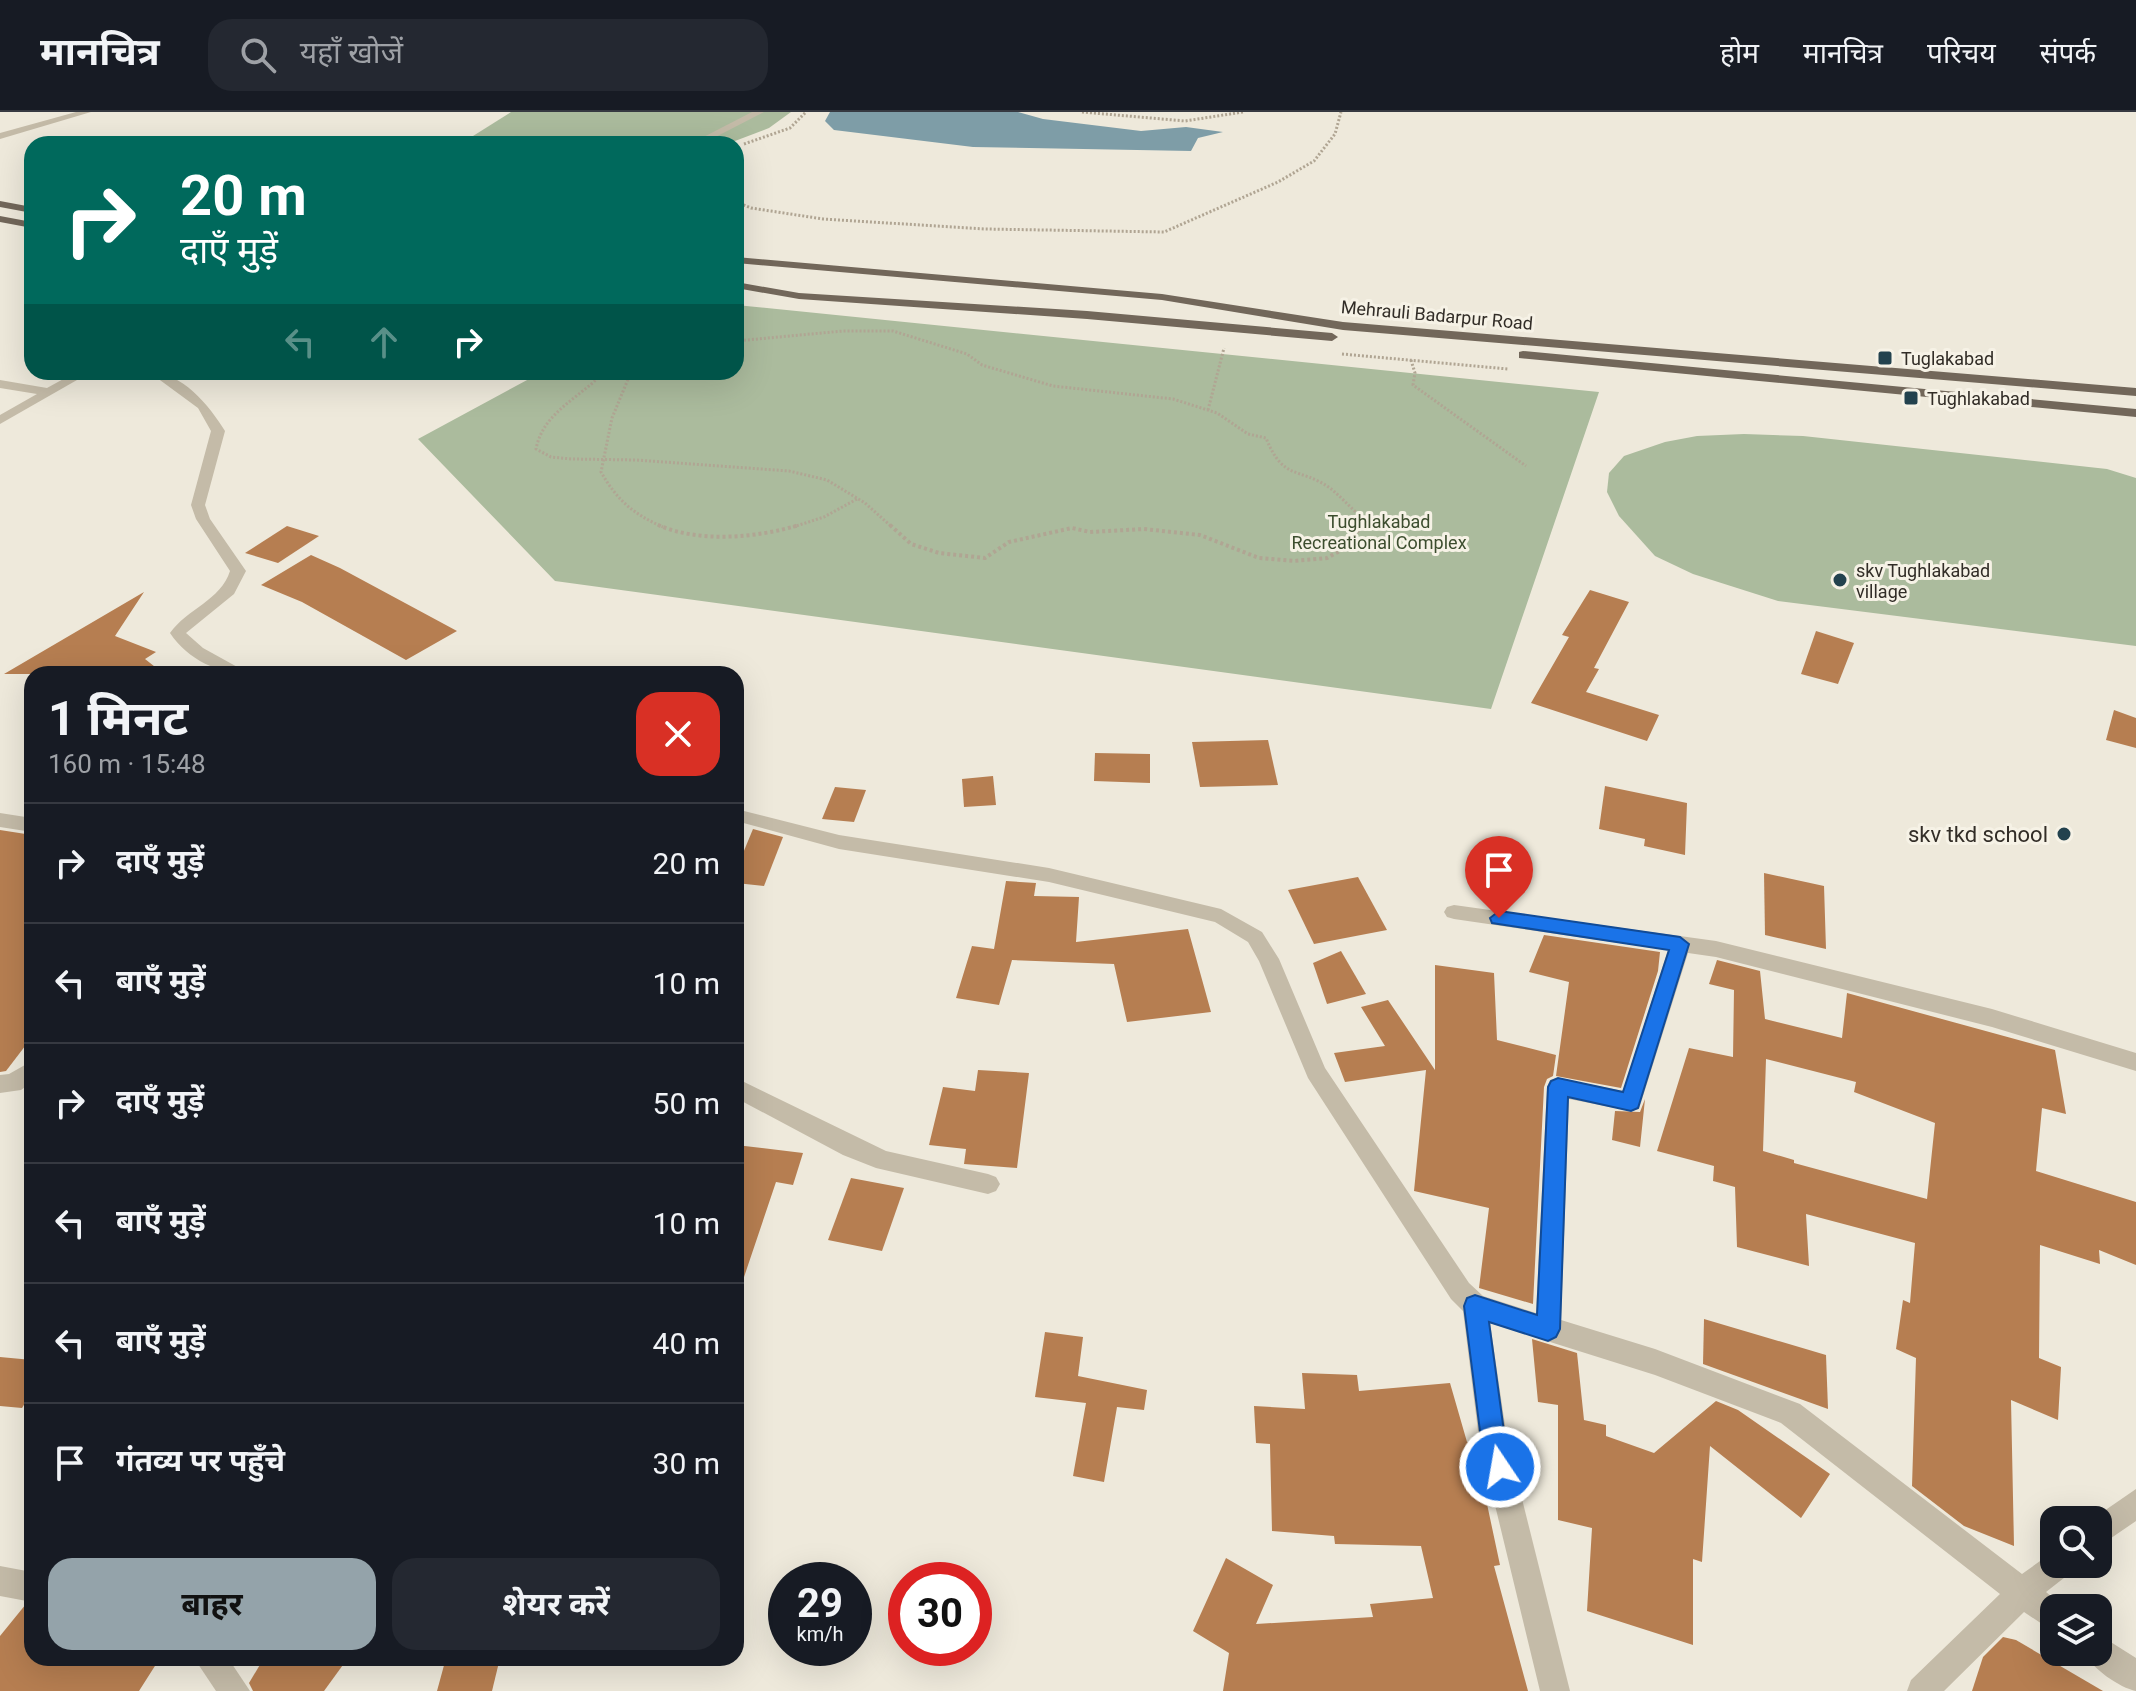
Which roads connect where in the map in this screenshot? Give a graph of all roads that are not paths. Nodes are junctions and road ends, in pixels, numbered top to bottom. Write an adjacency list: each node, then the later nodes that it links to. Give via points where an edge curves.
1 (86, 112): 3 (street)
2 (759, 112): 4 (street)
3 (0, 136)
4 (711, 136)
5 (0, 204): 6 (main road)
6 (24, 208)
7 (0, 219): 8 (main road)
8 (24, 224)
9 (744, 261): 15 (main road, Mehrauli Badarpur Road, via 1162,297 1343,326)
10 (744, 286): 16 (main road, Mehrauli Badarpur Road, via 799,296 1087,315)
11 (70, 380): 14 (street)
12 (166, 380): 18 (street, via 203,406 218,431 198,505 238,571 229,592 178,633)
13 (0, 384): 14 (street)
14 (48, 392): 17 (street)
15 (2136, 392)
16 (2136, 413)
17 (0, 420)
18 (227, 666)
19 (744, 817): 29 (street, via 839,842 1049,875 1237,923 1255,937 1269,959 1316,1072)
20 (0, 820): 21 (street)
21 (24, 824)
22 (1454, 912): 23 (street)
23 (1680, 944): 24 (street, via 1846,980); 30 (street, via 1631,1102 1558,1087)
24 (2136, 1062)
25 (24, 1081): 26 (street)
26 (0, 1084)
27 (744, 1091): 28 (street, via 884,1161)
28 (988, 1184)
29 (1475, 1306): 30 (street); 42 (street, via 1493,1439)
30 (1548, 1329): 36 (street, via 1790,1413)
31 (2136, 1503): 32 (street)
32 (2112, 1522)
33 (2041, 1578): 36 (street)
34 (0, 1581): 35 (street)
35 (24, 1586)
36 (2022, 1593): 37 (street); 43 (street)
37 (2040, 1606)
38 (2112, 1659): 40 (street)
39 (215, 1666): 41 (street)
40 (2136, 1677)
41 (235, 1691)
42 (1555, 1691)
43 (1922, 1691)

